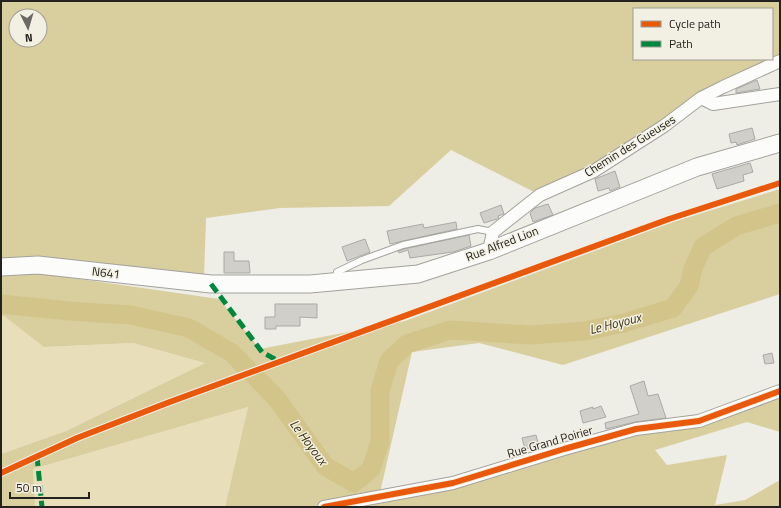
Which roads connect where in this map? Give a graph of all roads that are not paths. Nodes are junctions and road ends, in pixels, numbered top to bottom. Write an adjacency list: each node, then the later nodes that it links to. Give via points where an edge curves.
1 (780, 61): 3 (street, Chemin des Gueuses)
2 (780, 94): 3 (street, via 713,104)
3 (701, 98): 5 (street, Chemin des Gueuses, via 664,126 594,171 540,195)
4 (780, 143): 6 (main road, Rue Alfred Lion / N641, via 697,167)
5 (493, 232): 6 (street); 8 (lane, via 478,229 404,245 337,272)
6 (489, 251): 8 (main road, Rue Alfred Lion / N641, via 418,274)
7 (1, 267): 9 (main road, N641 / N641, via 38,265)
8 (334, 281): 9 (main road, Rue Alfred Lion / N641, via 310,284)
9 (211, 284)
10 (780, 391): 11 (street, Rue Grand Poirier, via 699,421 636,429 453,483)
11 (324, 507)

